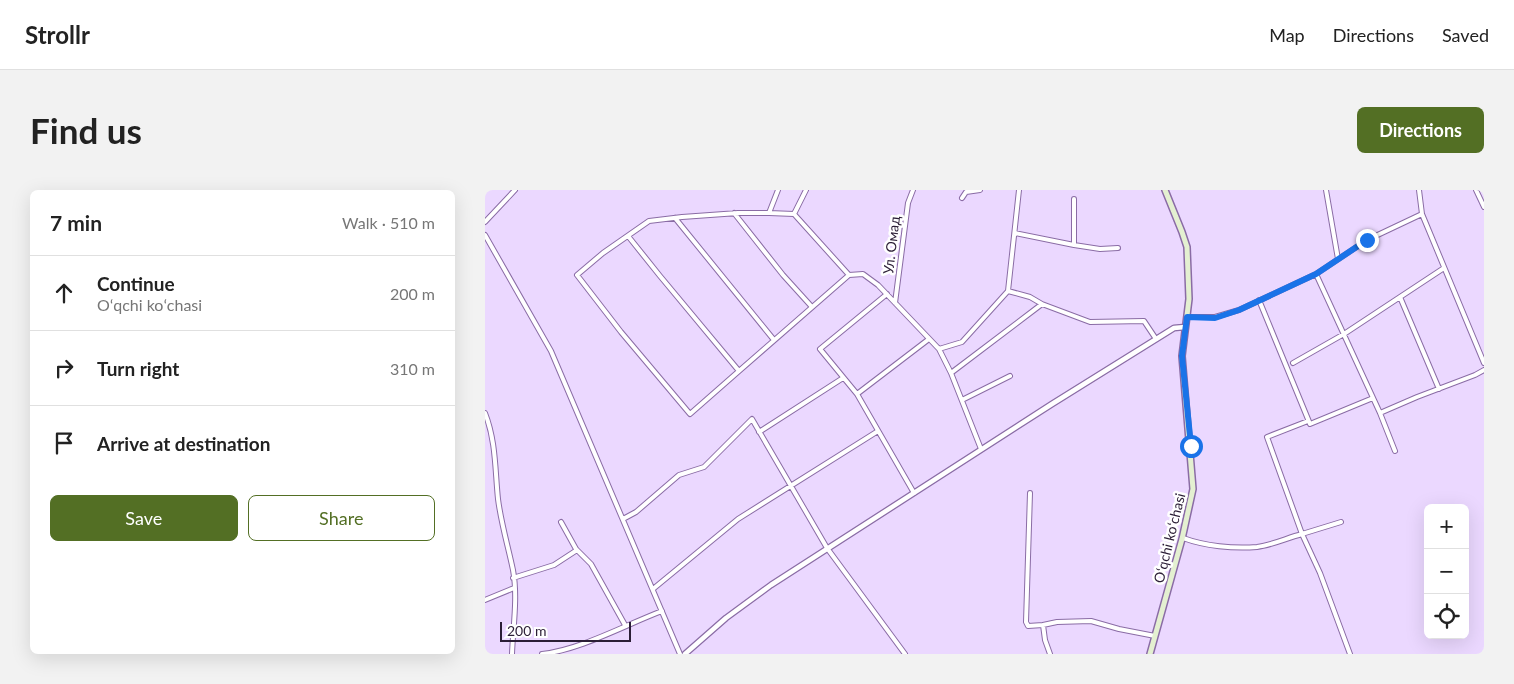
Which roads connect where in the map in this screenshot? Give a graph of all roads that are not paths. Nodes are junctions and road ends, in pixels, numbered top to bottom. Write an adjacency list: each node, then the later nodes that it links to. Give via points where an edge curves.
1 (515, 190): 19 (street)
2 (778, 190): 15 (street)
3 (806, 190): 16 (street)
4 (913, 190): 33 (street, Ул. Омад, via 908,203)
5 (979, 190): 11 (street, via 966,192)
6 (1019, 190): 20 (street)
7 (1165, 190): 36 (main road, Oʻqchi koʻchasi, via 1187,248)
8 (1326, 190): 25 (street)
9 (1419, 190): 17 (street)
10 (1476, 190): 13 (street)
11 (962, 198)
12 (1074, 200): 23 (street)
13 (1484, 207)
14 (733, 213): 15 (street); 18 (street); 35 (street)
15 (769, 213): 16 (street)
16 (795, 214): 28 (street)
17 (1422, 214): 25 (street, via 1367,240); 26 (street)
18 (675, 218): 22 (street, via 649,221); 41 (street)
19 (485, 222)
20 (1015, 233): 23 (street); 29 (street)
21 (485, 235): 64 (street, via 551,351)
22 (629, 236): 46 (street); 46 (street, via 577,275 621,332 690,414)
23 (1074, 245): 24 (street)
24 (1118, 248)
25 (1338, 259): 27 (street)
26 (1444, 268): 31 (street); 44 (street)
27 (1316, 274): 32 (street); 38 (street)
28 (849, 275): 30 (street, via 863,274); 35 (street)
29 (1009, 291): 34 (street); 42 (street, via 962,342)
30 (887, 294): 33 (street); 49 (street, via 820,349)
31 (1400, 297): 38 (street); 50 (street)
32 (1259, 300): 36 (street, via 1215,318); 56 (street)
33 (895, 304): 39 (street)
34 (1042, 304): 40 (street, via 1090,322 1145,321); 47 (street)
35 (812, 308): 41 (street)
36 (1187, 317): 37 (main road, Oʻqchi koʻchasi)
37 (1185, 327): 40 (street, via 1174,328); 68 (main road, Oʻqchi koʻchasi, via 1182,356 1193,489)
38 (1344, 334): 43 (street); 52 (street)
39 (929, 339): 42 (street); 51 (street)
40 (1156, 339): 59 (street)
41 (774, 340): 46 (street)
42 (939, 350): 47 (street)
43 (1293, 363)
44 (1484, 363)
45 (1484, 370): 50 (street)
46 (739, 371)
47 (951, 373): 53 (street)
48 (1010, 376): 53 (street)
49 (843, 378): 51 (street); 58 (street)
50 (1439, 389): 55 (street)
51 (857, 394): 57 (street)
52 (1373, 398): 55 (street); 56 (street, via 1310,424)
53 (962, 400): 59 (street)
54 (485, 413): 71 (street, via 495,453 498,500)
55 (1380, 413): 60 (street)
56 (1309, 421): 67 (street, via 1267,438)
57 (878, 431): 61 (street); 62 (street)
58 (759, 432): 61 (street); 64 (street, via 752,419 704,467 679,474 636,512)
59 (981, 449): 62 (street)
60 (1395, 451)
61 (791, 486): 69 (street); 73 (street, via 738,519)
62 (914, 493): 69 (street)
63 (1029, 493): 77 (street, via 1026,622 1028,626)
64 (623, 519): 73 (street)
65 (561, 522): 70 (street)
66 (1341, 522): 67 (street)
67 (1302, 534): 68 (street, via 1258,547 1212,545); 86 (street)
68 (1183, 538): 78 (main road, Oʻqchi koʻchasi)
69 (827, 548): 82 (street, via 726,618); 83 (street)
70 (577, 550): 71 (street, via 554,565); 76 (street, via 591,564)
71 (513, 578): 72 (street)
72 (514, 588): 74 (street); 79 (street)
73 (653, 589): 75 (street)
74 (485, 600)
75 (662, 611): 76 (street); 81 (street)
76 (625, 625): 80 (street, via 591,640)
77 (1043, 625): 78 (street, via 1091,621); 84 (street)
78 (1155, 636): 85 (main road, Oʻqchi koʻchasi)
79 (512, 654)
80 (542, 654)
81 (680, 654)
82 (685, 654)
83 (905, 654)
84 (1050, 654)
85 (1150, 654)
86 (1350, 654)

